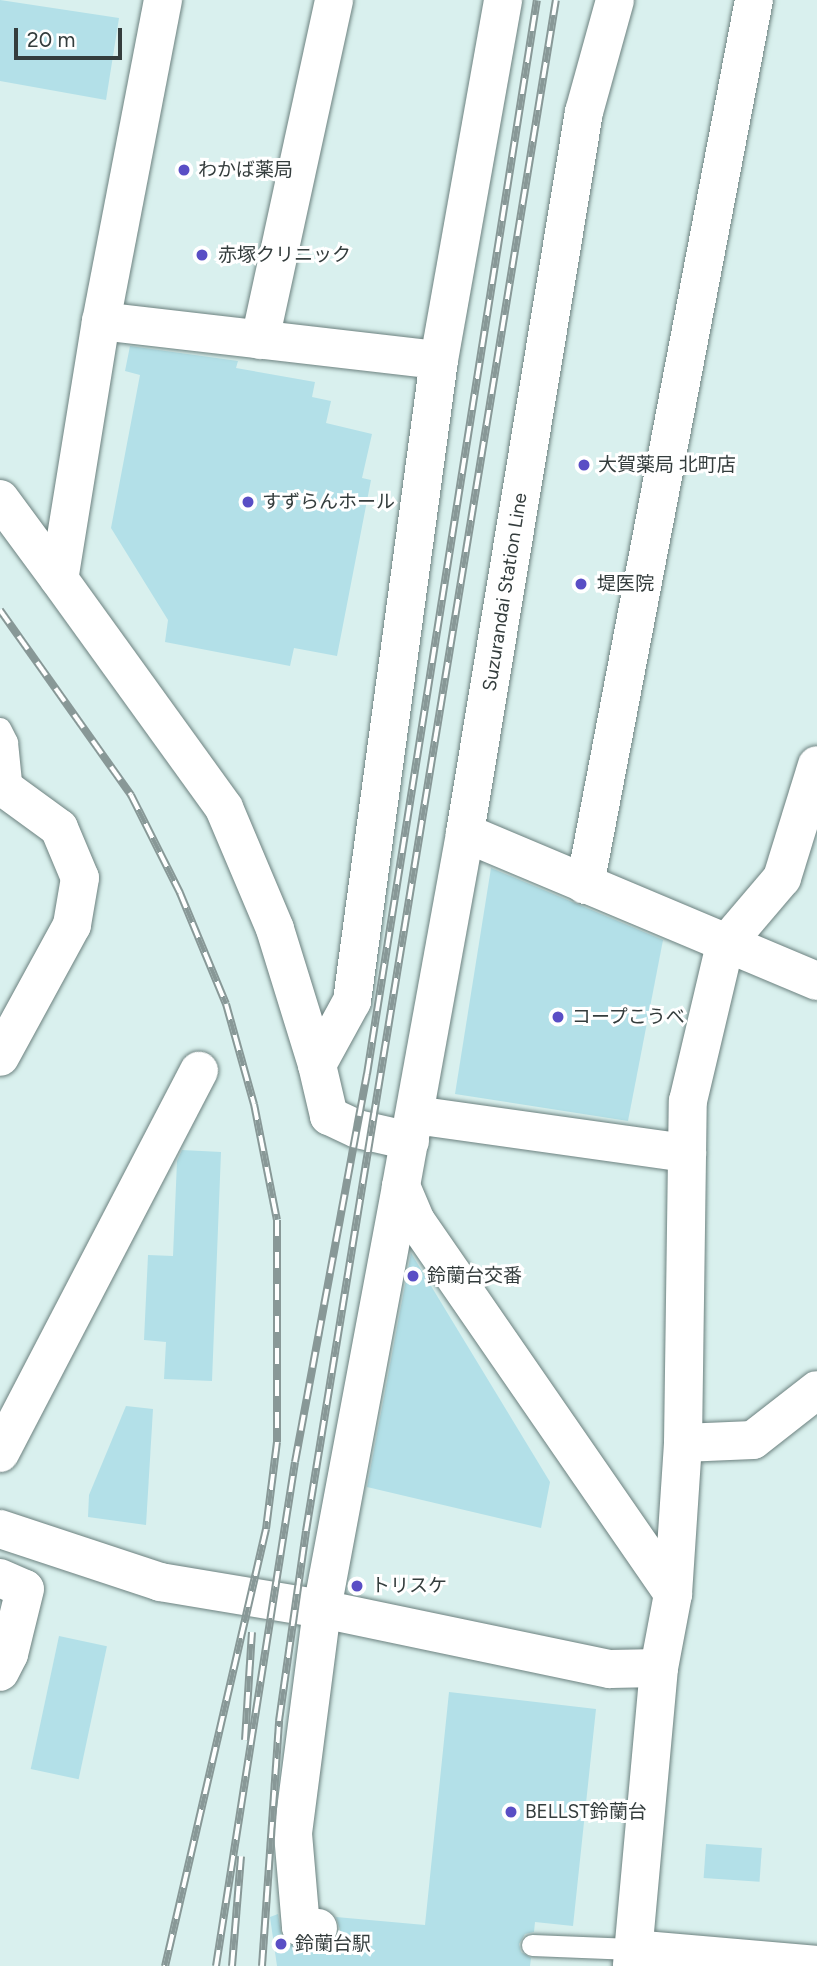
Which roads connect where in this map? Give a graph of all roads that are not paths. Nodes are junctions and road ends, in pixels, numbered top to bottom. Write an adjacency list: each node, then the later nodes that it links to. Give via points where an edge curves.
1 (163, 0): 6 (street)
2 (334, 0): 7 (street)
3 (503, 0): 8 (street)
4 (615, 0): 14 (street, Suzurandai Station Line, via 584,112)
5 (754, 0): 15 (street)
6 (101, 321): 7 (street); 10 (street)
7 (260, 340): 8 (street)
8 (439, 360): 19 (street, via 352,1001)
9 (0, 499): 10 (street)
10 (59, 579): 19 (street, via 224,808 275,929)
11 (0, 729): 13 (lane, via 7,742)
12 (817, 765): 16 (street, via 782,878)
13 (6, 788): 18 (street, via 59,828 80,878 72,925)
14 (465, 833): 15 (street); 21 (street, Suzurandai Station Line)
15 (585, 885): 16 (street)
16 (725, 945): 17 (street); 22 (street, via 688,1101)
17 (817, 981)
18 (0, 1057)
19 (317, 1065): 21 (street, via 329,1116 357,1129)
20 (199, 1071): 26 (street)
21 (413, 1128): 22 (street); 23 (street, Suzurandai Station Line)
22 (687, 1153): 25 (street)
23 (401, 1186): 29 (street, via 416,1221); 30 (street, Suzurandai Station Line)
24 (817, 1390): 25 (street, via 753,1440)
25 (683, 1443): 29 (street)
26 (0, 1452)
27 (0, 1530): 30 (street, via 160,1582)
28 (0, 1578): 32 (street, via 25,1589)
29 (673, 1594): 31 (street)
30 (322, 1609): 31 (street, via 610,1668); 33 (street, Suzurandai Station Line, via 293,1833 301,1927)
31 (659, 1668): 35 (street)
32 (0, 1672)
33 (318, 1928)
34 (532, 1945): 35 (lane)
35 (632, 1958): 36 (street)
36 (817, 1965)

